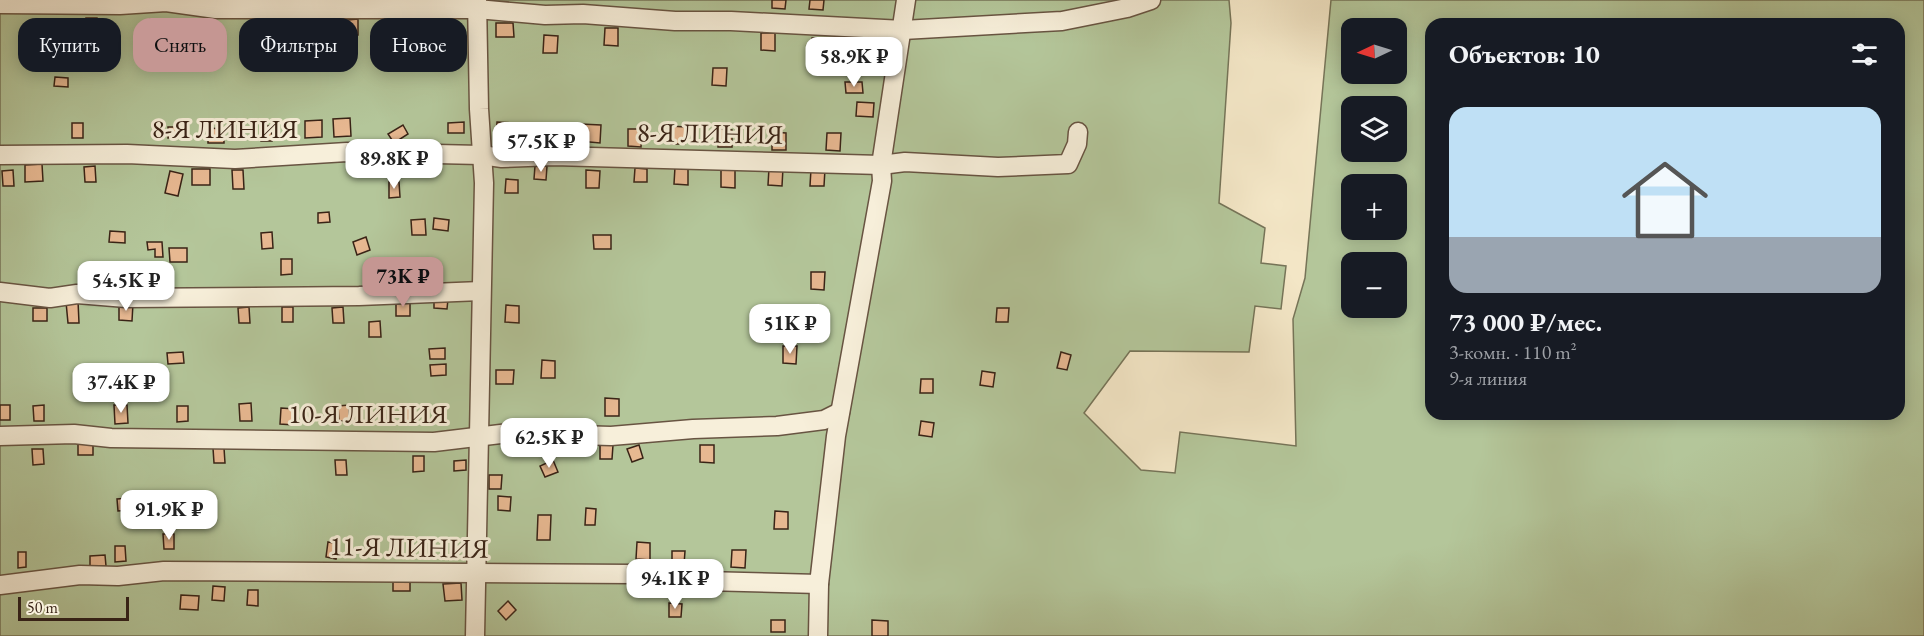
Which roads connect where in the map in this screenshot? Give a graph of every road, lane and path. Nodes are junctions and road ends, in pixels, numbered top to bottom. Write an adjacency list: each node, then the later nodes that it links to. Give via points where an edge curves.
1 (906, 0): 5 (street)
2 (1151, 0): 5 (street, via 1062,21)
3 (0, 4): 4 (street, via 166,2 216,9)
4 (477, 5): 5 (street, via 545,15); 8 (street)
5 (903, 30): 9 (street)
6 (1078, 132): 9 (street, 8-Я ЛИНИЯ, via 1068,164)
7 (0, 155): 8 (street, 8-Я ЛИНИЯ, via 127,154 235,159 347,152)
8 (481, 155): 9 (street, 8-Я ЛИНИЯ); 10 (street)
9 (881, 165): 12 (street, via 882,181 862,302)
10 (481, 291): 11 (street, via 126,298 77,294 50,298); 14 (street)
11 (0, 292)
12 (840, 412): 14 (street, 10-Я ЛИНИЯ, via 824,420 777,426 611,436); 16 (street)
13 (0, 436): 14 (street, 10-Я ЛИНИЯ, via 74,434 111,438 434,442)
14 (480, 436): 15 (street)
15 (476, 575): 16 (street, 11-Я ЛИНИЯ, via 634,574 704,581); 17 (street, 11-Я ЛИНИЯ, via 164,571 80,575); 18 (street)
16 (819, 584): 19 (street)
17 (0, 585)
18 (475, 636)
19 (818, 636)

